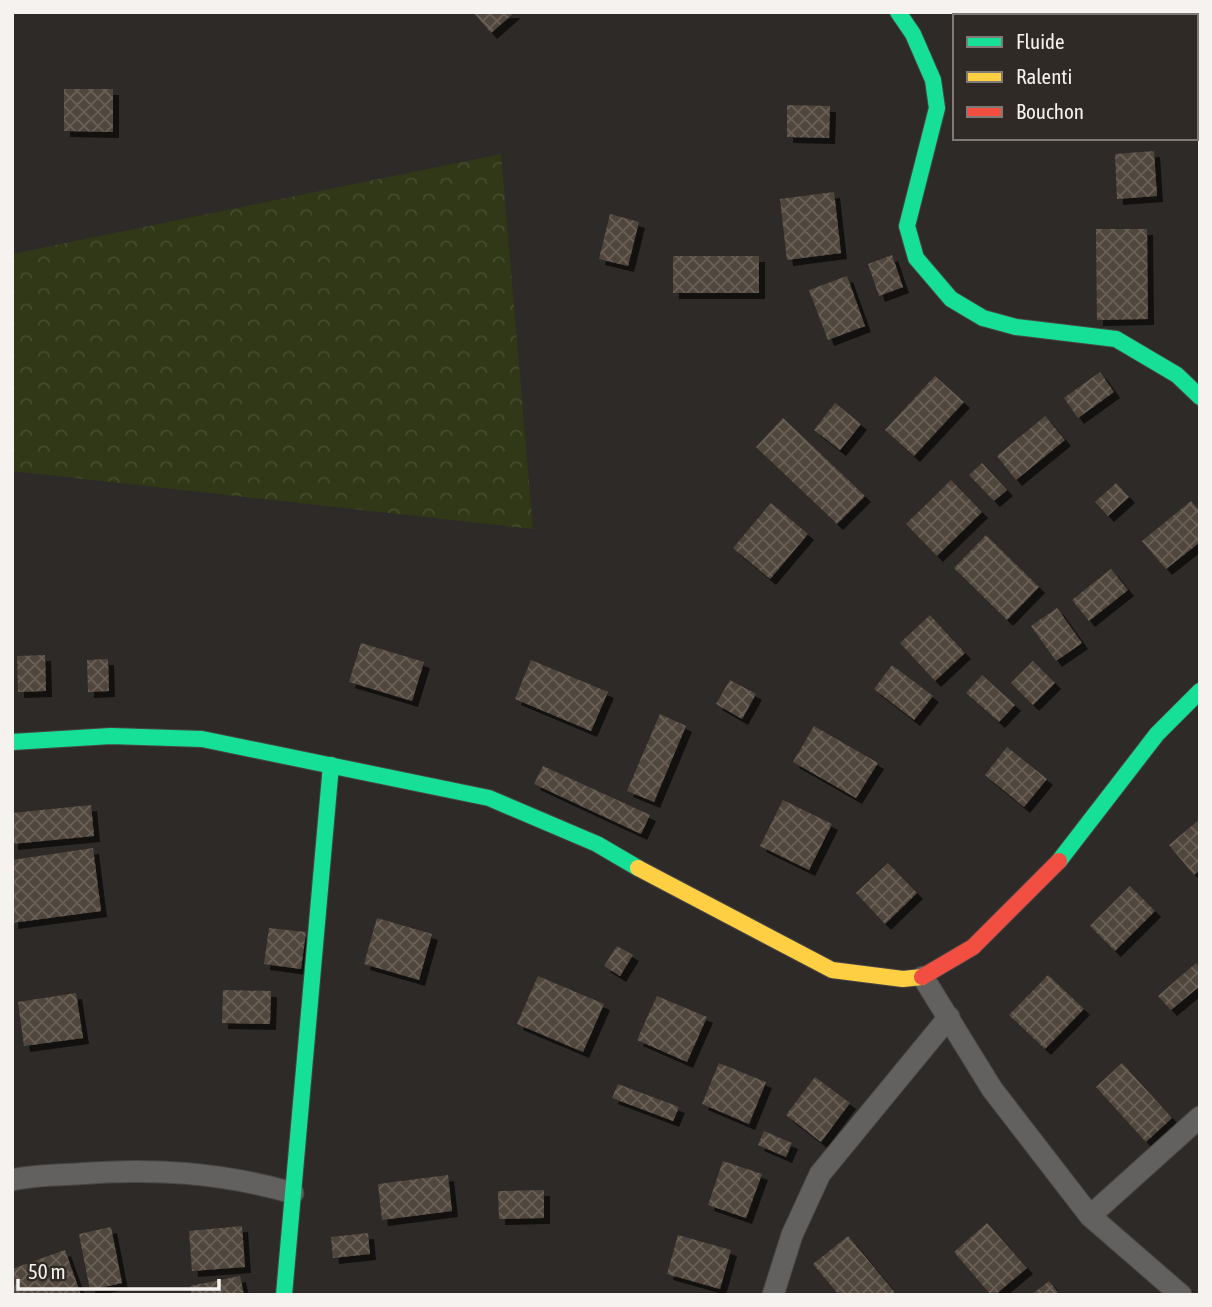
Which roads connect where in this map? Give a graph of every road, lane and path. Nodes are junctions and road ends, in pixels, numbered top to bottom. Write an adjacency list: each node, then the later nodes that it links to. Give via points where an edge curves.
1 (898, 12): 2 (street, via 933,80 937,108 907,226 916,258 951,299 983,317 1016,327 1116,339 1177,375)
2 (1200, 397)
3 (1200, 691): 6 (street, via 1157,734 1052,870 973,947)
4 (12, 742): 5 (street, via 111,736 202,739)
5 (331, 765): 6 (street, via 489,798 597,844 673,889 832,970 903,979); 10 (street)
6 (923, 977): 7 (street)
7 (949, 1017): 11 (street, via 992,1089); 13 (street, via 820,1174 792,1235)
8 (1200, 1118): 11 (street)
9 (12, 1180): 10 (street, via 118,1171 203,1172)
10 (293, 1193): 12 (street)
11 (1090, 1216): 14 (street)
12 (284, 1295)
13 (773, 1295)
14 (1181, 1295)

